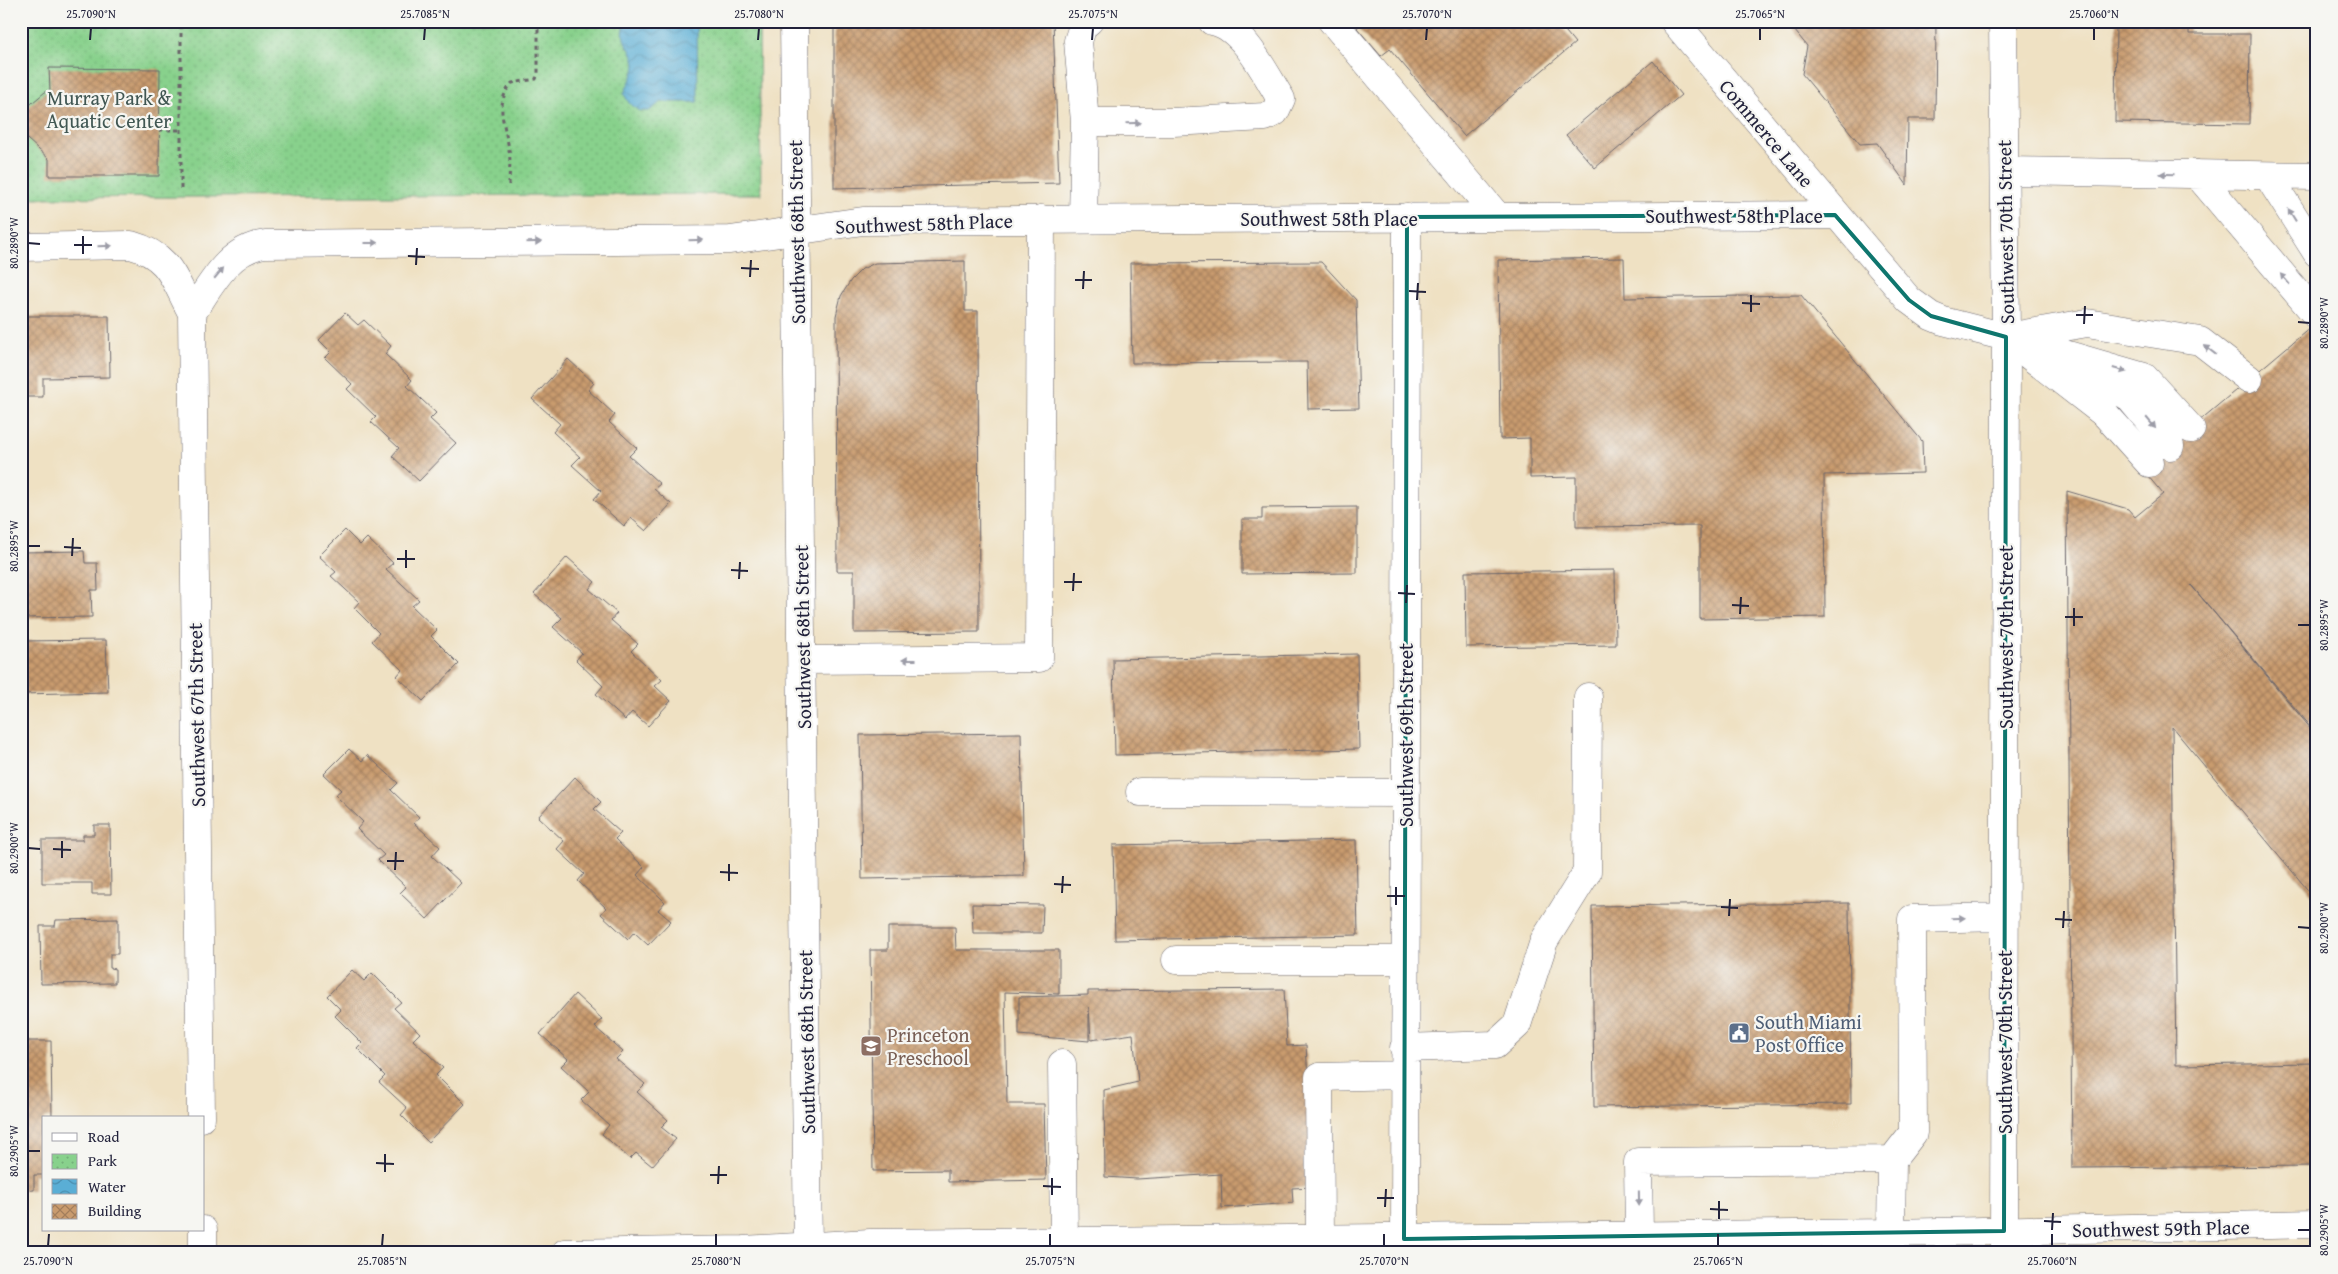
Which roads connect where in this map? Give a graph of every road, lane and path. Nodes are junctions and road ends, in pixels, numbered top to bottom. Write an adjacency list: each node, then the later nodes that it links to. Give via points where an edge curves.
1 (181, 21): 11 (path)
2 (538, 21): 16 (path, via 536,79 512,83 502,100 502,122 509,149)
3 (794, 21): 23 (street, Southwest 68th Street)
4 (1089, 21): 9 (street, via 1083,26 1078,41)
5 (1212, 21): 9 (street, one-way to 5, via 1174,122 1265,117 1275,112 1281,99 1249,47 1222,23)
6 (1332, 21): 19 (street)
7 (1674, 21): 18 (street, Commerce Lane)
8 (2003, 21): 12 (street, Southwest 70th Street)
9 (1085, 122): 22 (street)
10 (159, 130): 11 (path)
11 (181, 130): 17 (path)
12 (2005, 171): 13 (street, one-way to 12); 28 (street, Southwest 70th Street)
13 (2197, 174): 14 (street); 27 (street, one-way to 13)
14 (2268, 176): 15 (street); 25 (street, one-way to 14)
15 (2317, 176)
16 (509, 185)
17 (181, 188)
18 (1835, 215): 19 (street, Southwest 58th Place); 28 (street, Commerce Lane, via 1909,300 1931,316)
19 (1498, 217): 20 (street, Southwest 58th Place)
20 (1407, 218): 22 (street, Southwest 58th Place); 36 (street, Southwest 69th Street)
21 (1041, 219): 22 (street, Southwest 58th Place); 23 (street, Southwest 58th Place, via 863,221); 33 (street, one-way to 33, via 1039,658)
22 (1083, 219)
23 (797, 230): 26 (street, Southwest 58th Place, one-way to 23, via 227,263 255,245 730,240); 33 (street, Southwest 68th Street)
24 (21, 247): 26 (street, one-way to 26, via 130,246 144,249 168,266)
25 (2317, 253)
26 (192, 313): 43 (street, Southwest 67th Street)
27 (2317, 316)
28 (2006, 337): 29 (street, one-way to 28, via 2200,341 2087,324); 30 (street, one-way to 30, via 2144,377); 31 (street, one-way to 31, via 2128,396); 32 (street, via 2106,415); 37 (street, Southwest 70th Street)
29 (2249, 379)
30 (2191, 429)
31 (2170, 446)
32 (2149, 463)
33 (803, 660): 53 (street, Southwest 68th Street)
34 (1588, 697): 40 (street, via 1587,872 1544,941 1517,1025 1494,1045)
35 (1140, 792): 36 (street)
36 (1404, 793): 39 (street, Southwest 69th Street)
37 (2005, 917): 44 (street, one-way to 37, via 1913,1133 1912,919); 51 (street, Southwest 70th Street)
38 (1176, 960): 39 (street)
39 (1405, 960): 40 (street, Southwest 69th Street)
40 (1404, 1048): 42 (street, Southwest 69th Street)
41 (1062, 1064): 50 (street)
42 (1404, 1075): 49 (street, via 1319,1077); 52 (street, Southwest 69th Street)
43 (201, 1116)
44 (1892, 1160): 47 (street); 48 (street, one-way to 48, via 1638,1162)
45 (2317, 1224): 51 (street, Southwest 59th Place)
46 (202, 1232): 54 (street)
47 (1891, 1233): 48 (street, Southwest 59th Place); 51 (street, Southwest 59th Place)
48 (1640, 1236): 52 (street, Southwest 59th Place)
49 (1320, 1239): 50 (street, Southwest 59th Place); 52 (street, Southwest 59th Place)
50 (1064, 1242): 53 (street, Southwest 59th Place, via 870,1243)
51 (2004, 1242)
52 (1404, 1246)
53 (808, 1250): 55 (street, Southwest 59th Place)
54 (203, 1253)
55 (565, 1253)

